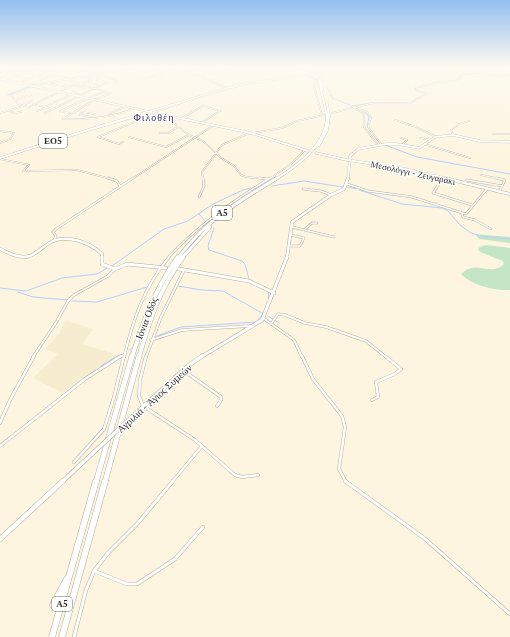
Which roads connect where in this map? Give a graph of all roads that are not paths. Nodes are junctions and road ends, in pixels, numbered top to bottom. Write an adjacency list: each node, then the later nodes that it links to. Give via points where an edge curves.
1 (12, 96): 15 (street)
2 (29, 96): 15 (street)
3 (54, 96): 19 (street)
4 (69, 96): 21 (street)
5 (76, 96): 14 (main road); 26 (street)
6 (95, 96): 14 (street)
7 (104, 96): 16 (street)
8 (201, 96): 35 (main road, ΕΟ5)
9 (203, 96): 35 (street)
10 (317, 96): 58 (street, via 323,115 297,121 282,128)
11 (321, 96): 129 (highway, Ιόνια Οδός / Α5, via 327,117 317,144 295,166 232,206 199,234 174,263 156,294 146,314 133,353)
12 (325, 96): 134 (highway, Ιόνια Οδός / Α5, via 330,118 328,129 320,144 299,165 210,227 177,265 158,299 142,343)
13 (424, 96): 24 (street, via 410,104 375,103)
14 (88, 99): 16 (main road); 39 (street, via 60,111)
15 (15, 100): 18 (street)
16 (94, 100): 22 (main road); 30 (street)
17 (32, 101): 18 (street)
18 (23, 105): 20 (street); 28 (street)
19 (35, 105): 20 (street); 21 (street)
20 (29, 107): 25 (street)
21 (46, 107): 26 (street); 29 (street)
22 (124, 107): 27 (main road); 45 (street)
23 (352, 107): 24 (street); 36 (street); 74 (street, via 365,115 364,127)
24 (354, 107): 72 (street, via 365,110 369,115 371,119 368,127)
25 (35, 108)
26 (54, 109): 38 (street)
27 (133, 109): 31 (main road); 45 (street)
28 (9, 110): 32 (street, via 14,113); 37 (street)
29 (37, 111)
30 (76, 111): 40 (street); 47 (street, via 63,119)
31 (141, 111): 34 (main road); 35 (main road); 43 (main road)
32 (21, 112)
33 (92, 112): 41 (street)
34 (147, 112): 35 (main road); 35 (main road, ΕΟ5); 43 (main road, ΕΟ5); 56 (street)
35 (154, 112): 48 (main road); 69 (street, via 98,137 119,144)
36 (332, 112)
37 (0, 113)
38 (44, 113)
39 (69, 113)
40 (83, 113): 41 (street); 44 (street, via 80,115)
41 (89, 114): 42 (street); 44 (street)
42 (94, 114)
43 (139, 114): 56 (main road, ΕΟ5)
44 (85, 116): 46 (street); 47 (street)
45 (107, 116): 46 (street)
46 (93, 117): 47 (street)
47 (81, 118)
48 (172, 118): 49 (main road); 54 (street)
49 (180, 119): 52 (main road); 52 (street, via 203,106 220,111)
50 (395, 120): 64 (street, via 419,127)
51 (469, 121): 62 (street, via 461,122 454,127 451,130)
52 (201, 123): 53 (main road)
53 (214, 125): 58 (main road); 65 (street)
54 (178, 127): 57 (street, via 168,133); 61 (street)
55 (0, 131): 71 (street, via 14,133 10,139)
56 (79, 133): 80 (main road, ΕΟ5)
57 (160, 133)
58 (252, 133): 76 (main road); 78 (street, via 221,146)
59 (493, 134): 60 (street)
60 (510, 134)
61 (189, 135): 63 (street, via 166,147); 65 (street)
62 (452, 135): 64 (main road); 70 (main road, via 480,142)
63 (129, 137)
64 (436, 137): 68 (main road)
65 (195, 138): 78 (street, via 203,141); 88 (street)
66 (401, 138): 75 (street, via 406,140)
67 (420, 138): 68 (street)
68 (430, 140): 73 (main road)
69 (123, 142)
70 (510, 142)
71 (0, 143)
72 (381, 144): 74 (main road); 75 (main road)
73 (424, 144): 75 (main road, via 418,148); 81 (street)
74 (378, 145): 82 (main road, via 357,150 352,154)
75 (402, 145)
76 (305, 150): 77 (main road); 84 (street, via 291,164)
77 (308, 151)
78 (215, 153): 84 (street, via 233,165 244,177); 95 (street, via 202,172 204,186)
79 (316, 153): 82 (main road, Μεσολόγγι - Ζευγαράκι)
80 (0, 158): 88 (street, via 29,165 24,171 78,170 117,181)
81 (470, 158)
82 (350, 161): 85 (main road, Μεσολόγγι - Ζευγαράκι, via 392,167); 86 (main road)
83 (481, 174): 89 (street, via 505,180)
84 (269, 179): 107 (street, via 207,221)
85 (442, 179): 87 (main road, Μεσολόγγι - Ζευγαράκι); 96 (street, via 433,194)
86 (347, 184): 94 (main road, via 344,189); 97 (street, via 368,191 412,197)
87 (464, 184): 89 (street, via 467,180); 91 (main road, Μεσολόγγι - Ζευγαράκι)
88 (120, 186): 104 (street, via 54,231)
89 (502, 186): 92 (street)
90 (303, 189): 94 (street)
91 (487, 189): 92 (main road, Μεσολόγγι - Ζευγαράκι); 96 (street)
92 (499, 192): 93 (main road, Μεσολόγγι - Ζευγαράκι)
93 (510, 194)
94 (331, 195): 99 (main road, via 293,220)
95 (198, 197)
96 (472, 204): 97 (street, via 467,214)
97 (462, 214): 100 (street, via 463,217)
98 (317, 223): 101 (street, via 312,223)
99 (290, 226): 101 (street); 102 (main road, Αγριλιά - Άγιος Συμεών)
100 (491, 229)
101 (304, 230): 103 (street)
102 (290, 235): 105 (main road, Αγριλιά - Άγιος Συμεών); 105 (street, via 304,239 300,246)
103 (334, 237)
104 (54, 240): 106 (main road, via 26,257); 109 (main road, via 67,237 84,243 101,253 102,264)
105 (289, 246): 112 (main road, Αγριλιά - Άγιος Συμεών)
106 (0, 249)
107 (161, 267): 108 (main road); 109 (main road, via 127,264); 117 (street, via 142,299)
108 (166, 268)
109 (115, 269): 122 (street, via 68,301 41,344)
110 (179, 269): 111 (main road)
111 (184, 270): 112 (main road, via 249,281); 116 (street, via 164,307)
112 (274, 292): 113 (main road, Αγριλιά - Άγιος Συμεών)
113 (263, 318): 114 (street); 115 (main road, Αγριλιά - Άγιος Συμεών)
114 (273, 322): 119 (street, via 278,314 319,325 364,340 390,358 402,369 376,382 378,397); 132 (street, via 294,340 313,379 342,416 345,427 339,470 344,480 424,538)
115 (254, 327): 116 (street, via 182,330); 118 (main road, Αγριλιά - Άγιος Συμεών, via 210,351)
116 (151, 340): 120 (street, via 138,392)
117 (125, 354): 123 (street, via 85,380); 125 (street, via 104,429)
118 (183, 370): 120 (main road, Αγριλιά - Άγιος Συμεών); 121 (street, via 221,397)
119 (372, 400)
120 (142, 406): 124 (street); 128 (main road, Αγριλιά - Άγιος Συμεών, bridge)
121 (217, 406)
122 (0, 422)
123 (0, 446)
124 (202, 446): 126 (street, via 242,478); 130 (street)
125 (74, 462)
126 (258, 475)
127 (203, 527): 130 (street, via 174,559 137,584 128,584)
128 (0, 539)
129 (71, 570): 131 (highway); 133 (highway, Ιόνια Οδός / Α5)
130 (94, 571): 135 (street, via 86,590)
131 (53, 605)
132 (510, 614)
133 (52, 637)
134 (62, 637)
135 (74, 637)

